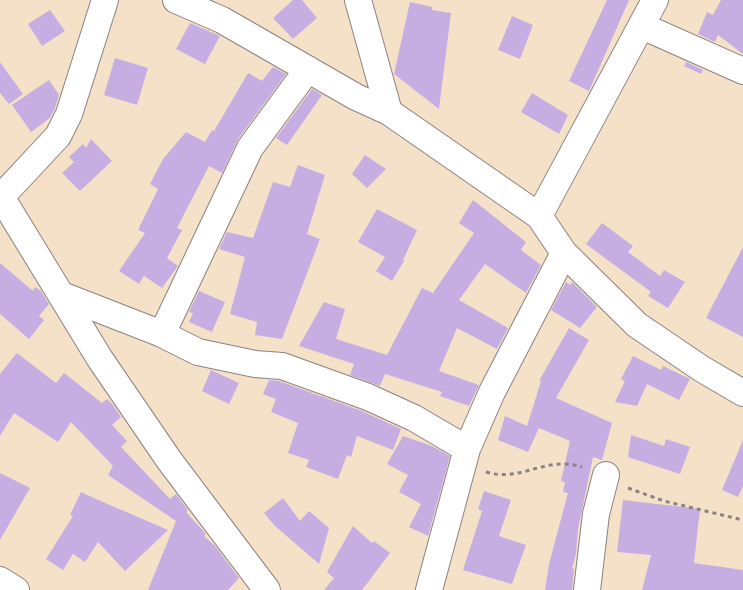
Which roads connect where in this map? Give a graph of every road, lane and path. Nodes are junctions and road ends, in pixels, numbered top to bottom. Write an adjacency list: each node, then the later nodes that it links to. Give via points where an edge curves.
1 (105, 0): 9 (street, via 69,114 58,136)
2 (176, 0): 6 (street, via 222,20)
3 (358, 0): 8 (street)
4 (655, 0): 5 (street)
5 (642, 26): 7 (street); 10 (street)
6 (308, 70): 8 (street); 13 (street, via 250,148)
7 (743, 72)
8 (388, 112): 10 (street)
9 (1, 196): 12 (street)
10 (539, 216): 11 (street)
11 (564, 254): 14 (street, via 637,325); 15 (street, via 492,392)
12 (62, 295): 13 (street); 19 (street, via 100,359 170,460)
13 (162, 334): 15 (street, via 198,352 282,366 368,397 414,418)
14 (743, 393)
15 (468, 449): 20 (street)
16 (606, 475): 21 (street, via 596,514)
17 (0, 580): 18 (street)
18 (16, 590)
19 (267, 590)
20 (429, 590)
21 (587, 590)

